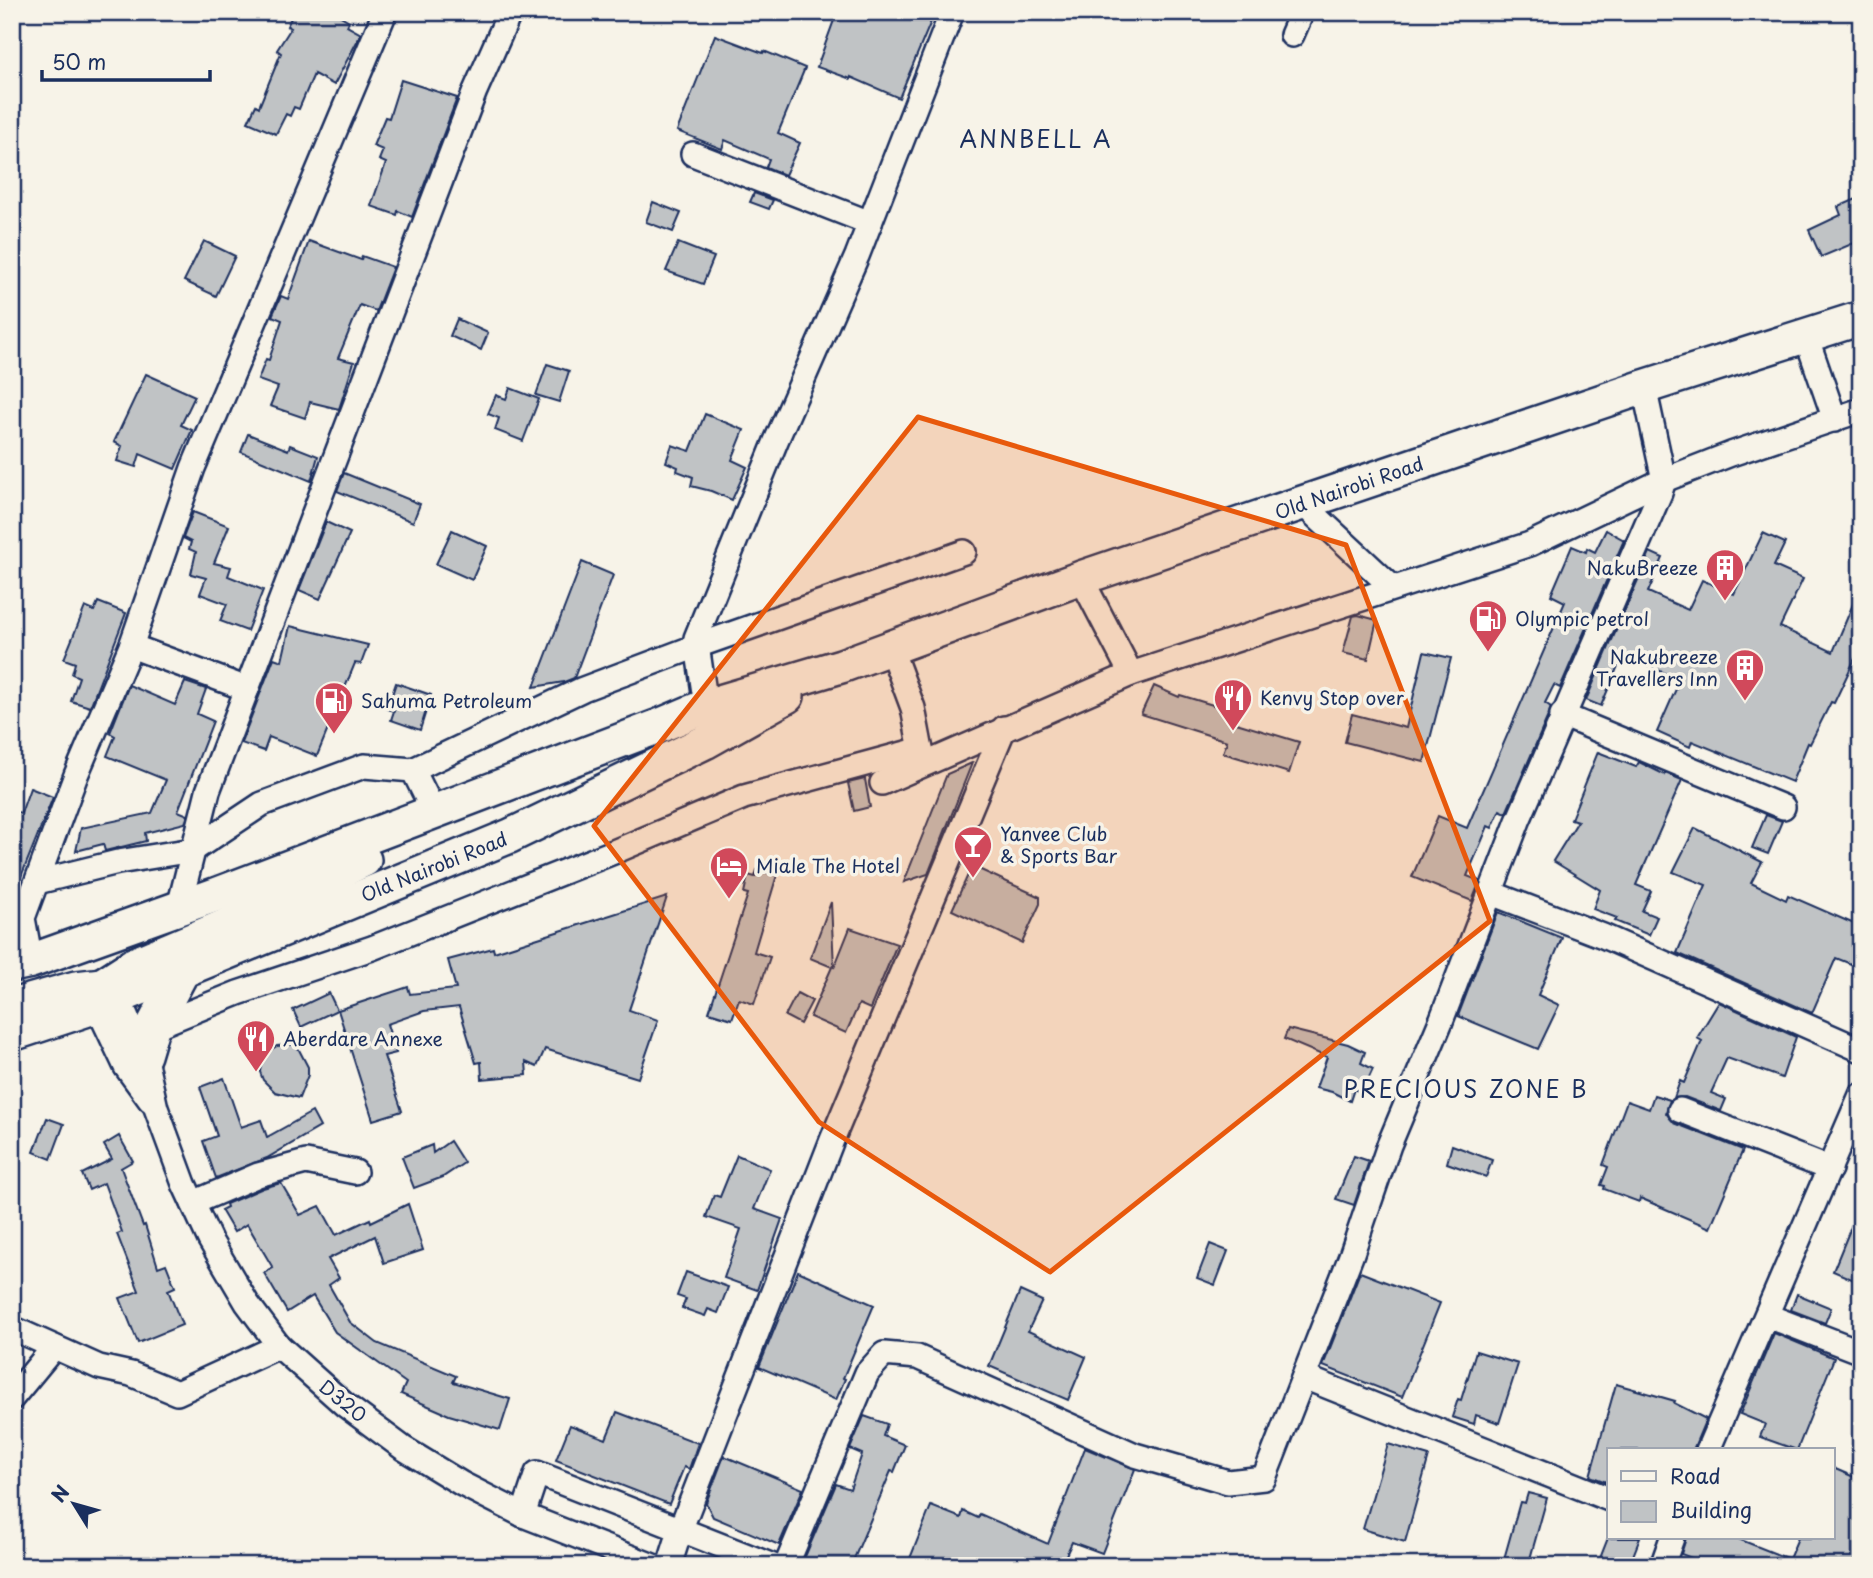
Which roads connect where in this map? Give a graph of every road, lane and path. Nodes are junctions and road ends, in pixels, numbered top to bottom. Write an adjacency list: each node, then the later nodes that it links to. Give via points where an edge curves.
1 (385, 12): 18 (street, via 193,468)
2 (510, 12): 23 (street, via 475,90)
3 (952, 12): 7 (street)
4 (1302, 12): 5 (street)
5 (1292, 35)
6 (693, 154): 7 (street)
7 (870, 223): 19 (street, via 776,441 696,638)
8 (1861, 318): 9 (highway, Old Nairobi Road)
9 (1805, 336): 10 (highway, Old Nairobi Road); 12 (street)
10 (1644, 387): 13 (street); 14 (highway, Old Nairobi Road)
11 (1861, 411): 12 (street)
12 (1835, 420): 13 (street)
13 (1664, 480): 17 (street, via 1530,544); 25 (street)
14 (1303, 504): 16 (highway, Old Nairobi Road); 17 (street)
15 (964, 552): 19 (street)
16 (1081, 578): 20 (highway, Old Nairobi Road); 22 (street)
17 (1393, 588): 22 (street)
18 (131, 646): 23 (street); 34 (street)
19 (697, 646): 24 (street); 28 (street, via 583,689)
20 (891, 649): 21 (highway, Old Nairobi Road); 27 (street, via 913,708)
21 (841, 666): 24 (highway, Old Nairobi Road); 39 (highway, Old Nairobi Road, via 705,742 510,836)
22 (1131, 674): 26 (street)
23 (247, 689): 33 (street, via 208,791)
24 (706, 706): 30 (highway, Old Nairobi Road)
25 (1562, 715): 31 (street); 35 (street)
26 (1004, 728): 27 (street); 61 (street, via 832,1140)
27 (922, 756): 29 (street); 43 (street, via 744,797 372,948 238,993)
28 (413, 769): 32 (street); 33 (street, via 364,766 262,804)
29 (882, 783)
30 (498, 788): 32 (highway, Old Nairobi Road); 40 (highway, via 237,921 133,965)
31 (1783, 807)
32 (434, 812): 36 (highway, Old Nairobi Road)
33 (193, 850): 34 (street); 36 (street)
34 (37, 882): 37 (street)
35 (1491, 893): 44 (street, via 1603,936); 56 (street, via 1389,1145)
36 (178, 907): 38 (highway, Old Nairobi Road)
37 (18, 920): 38 (street)
38 (22, 963)
39 (183, 970): 40 (highway, Old Nairobi Road); 43 (highway)
40 (105, 996): 41 (highway, via 76,988); 42 (highway, Old Nairobi Road); 43 (street, D320); 46 (street, D320, via 126,1067)
41 (12, 1006)
42 (12, 1034)
43 (148, 1042): 46 (street, D320)
44 (1861, 1050)
45 (1861, 1095): 48 (street)
46 (156, 1108): 50 (street, D320 / D320)
47 (1680, 1110): 48 (street)
48 (1830, 1169): 51 (street)
49 (355, 1172): 50 (street, via 306,1162 258,1175)
50 (193, 1203): 53 (street, D320 / D320, via 247,1303)
51 (1768, 1315): 55 (street); 58 (street)
52 (12, 1328): 54 (street)
53 (279, 1346): 54 (street, via 177,1393); 60 (street, D320 / D320, via 345,1405 403,1448)
54 (54, 1347): 57 (street)
55 (1861, 1352)
56 (1304, 1377): 59 (street); 66 (street, via 1264,1478 1228,1482 1135,1455 916,1357 884,1354 867,1373)
57 (12, 1398)
58 (1709, 1448)
59 (1607, 1498)
60 (523, 1515): 61 (street, via 537,1473); 63 (street, D320 / D320)
61 (681, 1528): 64 (street); 65 (street)
62 (1671, 1540): 67 (street)
63 (653, 1566)
64 (668, 1566)
65 (773, 1566)
66 (786, 1566)
67 (1662, 1566)

